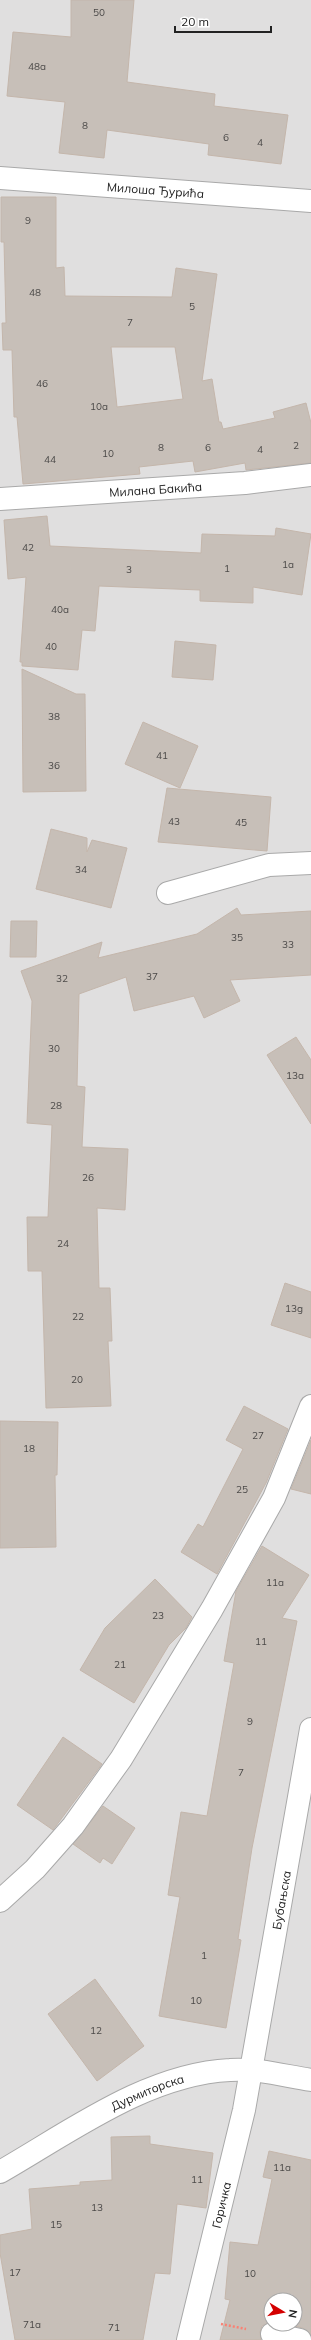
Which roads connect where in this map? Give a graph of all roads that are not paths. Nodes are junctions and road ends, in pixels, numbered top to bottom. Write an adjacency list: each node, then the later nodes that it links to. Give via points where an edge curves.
1 (0, 178): 2 (street, Милоша Ђурића)
2 (311, 201)
3 (311, 475): 4 (street, Милана Бакића, via 245,483)
4 (0, 499)
5 (311, 863): 6 (street, via 269,865)
6 (168, 893)
7 (311, 1406): 9 (street, via 274,1498 212,1609 122,1759 73,1826 35,1869)
8 (311, 1729): 10 (street, Бубањска)
9 (0, 1901)
10 (251, 2070): 11 (street, Дурмиторска); 12 (street, Дурмиторска, via 199,2074 162,2084 129,2097); 14 (street, Горичка, via 243,2117)
11 (311, 2080)
12 (0, 2172)
13 (272, 2334): 15 (street)
14 (188, 2340)
15 (300, 2340)

